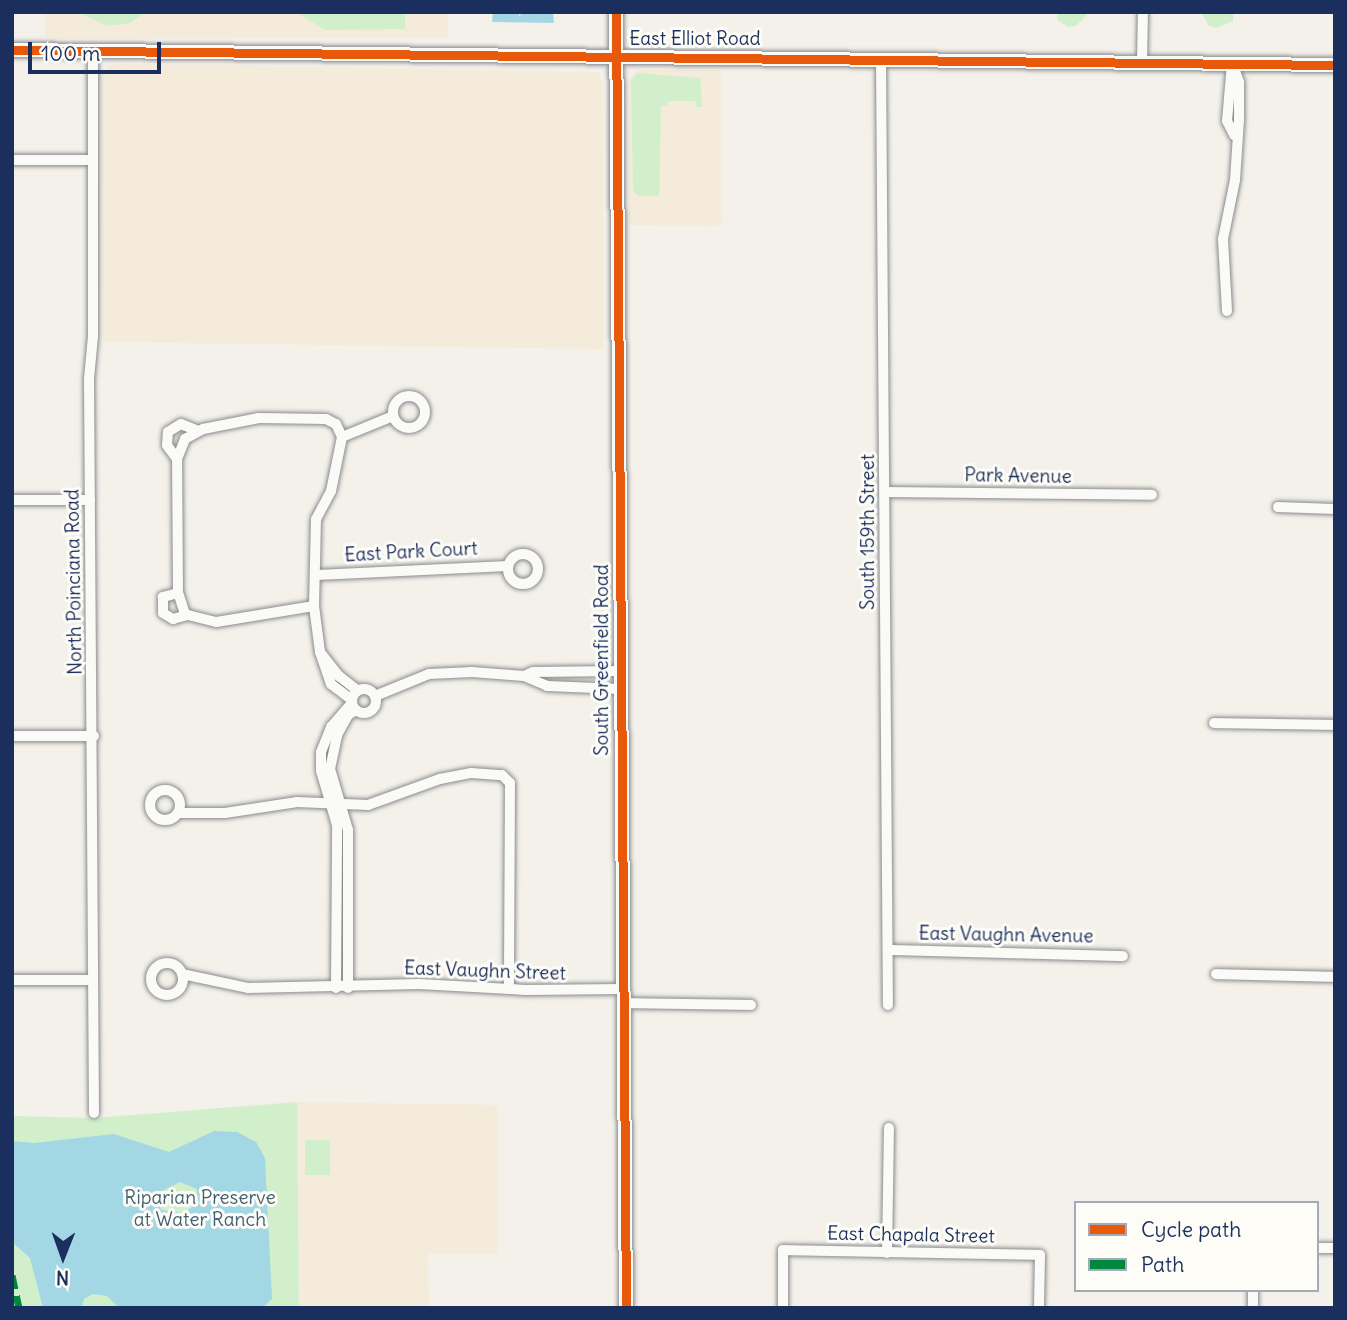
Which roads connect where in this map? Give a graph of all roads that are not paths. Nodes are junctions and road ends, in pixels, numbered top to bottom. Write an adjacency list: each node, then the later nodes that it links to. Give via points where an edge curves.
1 (616, 12): 5 (main road, South Greenfield Road)
2 (1143, 12): 7 (street)
3 (12, 50): 4 (main road, East Elliot Road)
4 (93, 50): 5 (main road, East Elliot Road); 11 (street, North Poinciana Road)
5 (616, 56): 6 (main road, East Elliot Road); 29 (main road, South Greenfield Road)
6 (881, 59): 7 (main road, East Elliot Road); 17 (street, South 159th Street)
7 (1142, 62): 8 (main road, East Elliot Road)
8 (1232, 63): 9 (main road, East Elliot Road); 12 (street, via 1239,82 1234,180 1223,239)
9 (1335, 65)
10 (12, 160): 11 (street)
11 (93, 160): 20 (street, North Poinciana Road)
12 (1227, 311)
13 (393, 416): 15 (street)
14 (198, 431): 15 (street, via 259,418 326,419 336,424); 16 (street, via 185,439); 16 (street, via 181,424 168,432 167,444)
15 (341, 437): 24 (street, via 331,491 316,519)
16 (177, 459): 25 (street)
17 (885, 492): 18 (street, Park Avenue); 41 (street, South 159th Street)
18 (1152, 495)
19 (12, 500): 20 (street)
20 (90, 500): 38 (street, North Poinciana Road)
21 (1278, 508): 22 (street)
22 (1335, 509)
23 (508, 566): 24 (street, East Park Court)
24 (317, 575): 26 (street)
25 (178, 593): 27 (street); 27 (street, via 163,597 163,612 173,619)
26 (314, 606): 27 (street, via 215,622); 34 (street, via 320,652)
27 (186, 614)
28 (570, 671): 29 (street); 30 (street); 31 (street)
29 (620, 671): 32 (main road, South Greenfield Road)
30 (524, 676): 31 (street, via 547,686); 33 (street, via 429,674)
31 (569, 687): 32 (street)
32 (620, 689): 50 (main road, South Greenfield Road)
33 (375, 696): 34 (street, via 369,690); 34 (street, via 372,710)
34 (355, 701): 39 (street, via 333,751 330,769)
35 (1214, 723): 36 (street)
36 (1335, 725)
37 (12, 736): 38 (street)
38 (94, 736): 46 (street, North Poinciana Road)
39 (336, 805): 40 (street, via 298,802 225,813); 48 (street, via 348,830); 49 (street, via 368,804 471,773 502,775 510,783)
40 (178, 813)
41 (888, 950): 42 (street, East Vaughn Avenue); 52 (street, South 159th Street)
42 (1124, 956)
43 (182, 974): 48 (street, East Vaughn Street, via 248,988)
44 (1216, 974): 45 (street)
45 (1335, 976)
46 (93, 980): 47 (street); 53 (street, North Poinciana Road)
47 (12, 981)
48 (342, 988): 49 (street, East Vaughn Street, via 419,984)
49 (509, 989): 50 (street, East Vaughn Street)
50 (622, 996): 51 (street, East Vaughn Street); 56 (main road, South Greenfield Road)
51 (751, 1005)
52 (888, 1005)
53 (94, 1113)
54 (889, 1128): 55 (street)
55 (887, 1253): 57 (street, East Chapala Street, via 783,1250); 58 (street, East Chapala Street, via 1040,1255)
56 (625, 1308)
57 (783, 1308)
58 (1039, 1308)

